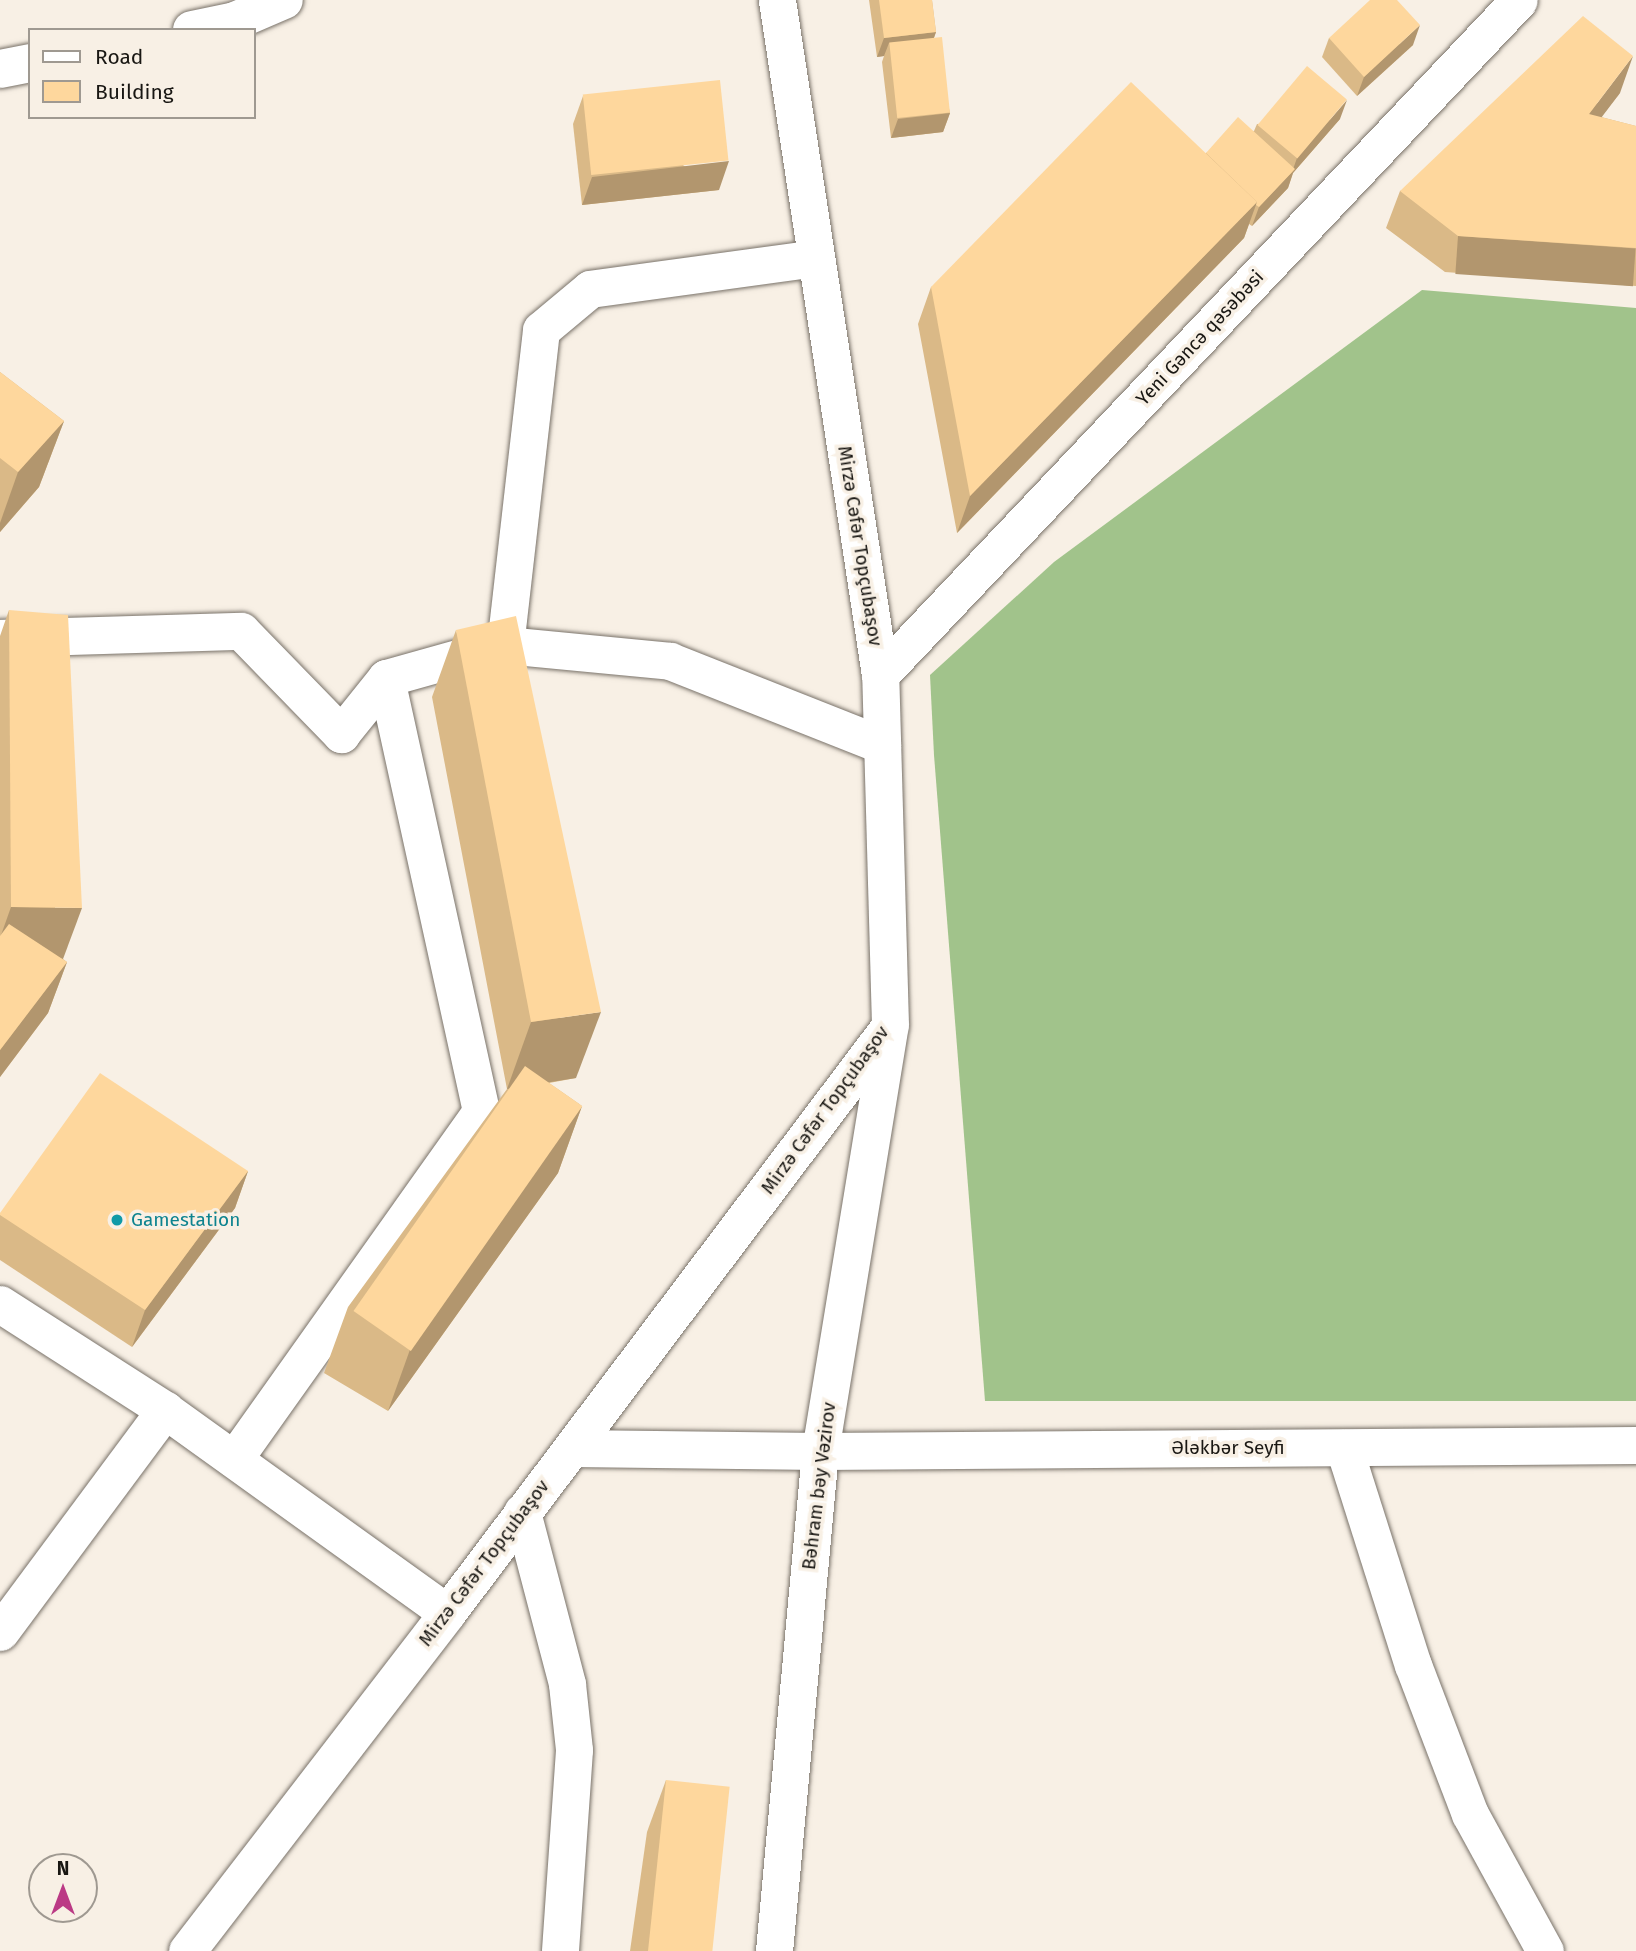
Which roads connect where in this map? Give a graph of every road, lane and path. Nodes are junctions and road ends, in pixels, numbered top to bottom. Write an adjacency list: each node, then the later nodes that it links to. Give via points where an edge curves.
1 (284, 0): 4 (main road, via 235,21)
2 (777, 0): 7 (street, Mirzə Cəfər Topçubaşov)
3 (1519, 0): 10 (street, Yeni Gəncə qəsəbəsi)
4 (202, 28)
5 (28, 63): 6 (main road)
6 (0, 69)
7 (816, 258): 9 (street, via 590,289 541,330); 10 (street, Mirzə Cəfər Topçubaşov)
8 (0, 638): 11 (street, via 241,631 341,734)
9 (505, 645): 11 (street); 12 (street, via 670,661)
10 (880, 675): 12 (street, Mirzə Cəfər Topçubaşov)
11 (386, 678): 20 (street, via 481,1111)
12 (882, 744): 13 (street, Mirzə Cəfər Topçubaşov)
13 (890, 1025): 17 (street, Mirzə Cəfər Topçubaşov); 19 (street, Bəhram bəy Vəzirov)
14 (0, 1304): 15 (street)
15 (165, 1410): 20 (street); 23 (street)
16 (1636, 1445): 18 (street, Ələkbər Seyfi)
17 (572, 1448): 19 (street, Ələkbər Seyfi); 21 (street, Mirzə Cəfər Topçubaşov)
18 (1345, 1448): 19 (street, Ələkbər Seyfi); 27 (street, via 1413,1665 1470,1814)
19 (820, 1451): 26 (street, Bəhram bəy Vəzirov)
20 (234, 1459): 22 (street)
21 (522, 1512): 22 (street, Mirzə Cəfər Topçubaşov); 25 (street, via 568,1684 574,1750)
22 (447, 1613): 24 (street, Mirzə Cəfər Topçubaşov)
23 (0, 1632)
24 (187, 1951)
25 (560, 1951)
26 (774, 1951)
27 (1545, 1951)

